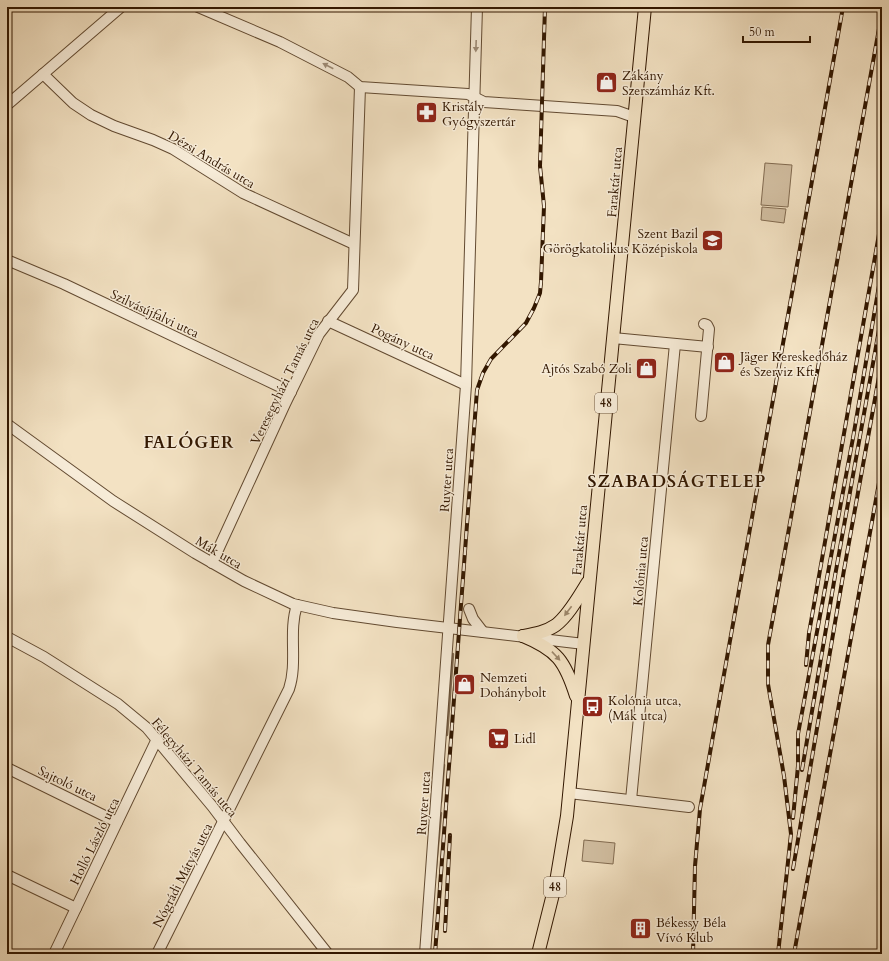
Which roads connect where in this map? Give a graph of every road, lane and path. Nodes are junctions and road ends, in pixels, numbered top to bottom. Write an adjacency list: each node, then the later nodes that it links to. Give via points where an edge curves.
1 (121, 7): 5 (street)
2 (198, 7): 6 (street, one-way to 2, via 348,77 280,42)
3 (477, 7): 7 (street, Ruyter utca, one-way to 7)
4 (645, 7): 9 (main road, Faraktár utca / 48)
5 (43, 74): 8 (street); 10 (street, Dézsi András utca, via 73,103 91,115 173,149 243,193)
6 (360, 87): 7 (street, via 462,93); 10 (street, Veresegyházi Tamás utca)
7 (474, 96): 9 (street, via 484,102 617,111); 17 (street, Ruyter utca)
8 (7, 105)
9 (634, 117): 14 (main road, Faraktár utca / 48)
10 (354, 244): 12 (street, Veresegyházi Tamás utca, via 353,290)
11 (7, 260): 18 (street, Szilvásújfalvi utca, via 64,284)
12 (328, 320): 17 (street, Pogány utca); 18 (street, Veresegyházi Tamás utca)
13 (704, 324): 16 (street, via 709,329)
14 (613, 338): 15 (street); 22 (main road, Faraktár utca / 48)
15 (675, 344): 16 (street); 34 (street, Kolónia utca)
16 (708, 347): 19 (street)
17 (466, 385): 25 (street, Ruyter utca)
18 (291, 392): 21 (street, Veresegyházi Tamás utca)
19 (701, 416)
20 (7, 424): 21 (street, Mák utca, via 113,501)
21 (212, 563): 23 (street, Mák utca)
22 (590, 579): 27 (main road, one-way to 27, via 557,624); 29 (main road, Faraktár utca / 48)
23 (297, 605): 25 (street, Mák utca, via 333,613); 36 (street, Nógrádi Mátyás utca, via 290,684)
24 (469, 609): 26 (street)
25 (449, 628): 26 (street, Mák utca); 43 (street, Ruyter utca)
26 (483, 632): 27 (street, Mák utca)
27 (523, 636): 29 (street, Mák utca); 30 (main road, one-way to 30, via 543,645 558,658)
28 (7, 637): 31 (street, Félegyházi Tamás utca, via 118,704 142,723)
29 (584, 644): 30 (main road, Faraktár utca / 48)
30 (578, 701): 33 (main road, Faraktár utca / 48)
31 (157, 740): 36 (street, Félegyházi Tamás utca); 37 (street, Holló László utca)
32 (7, 768): 37 (street, Sajtoló utca)
33 (569, 793): 34 (street); 44 (main road, Faraktár utca / 48, via 556,882)
34 (631, 800): 35 (street)
35 (689, 807)
36 (224, 821): 41 (street, Nógrádi Mátyás utca); 42 (street, Félegyházi Tamás utca)
37 (117, 822): 39 (street, Holló László utca)
38 (7, 875): 39 (street)
39 (76, 908): 40 (street, Holló László utca)
40 (54, 954)
41 (157, 954)
42 (328, 954)
43 (425, 954)
44 (538, 954)

